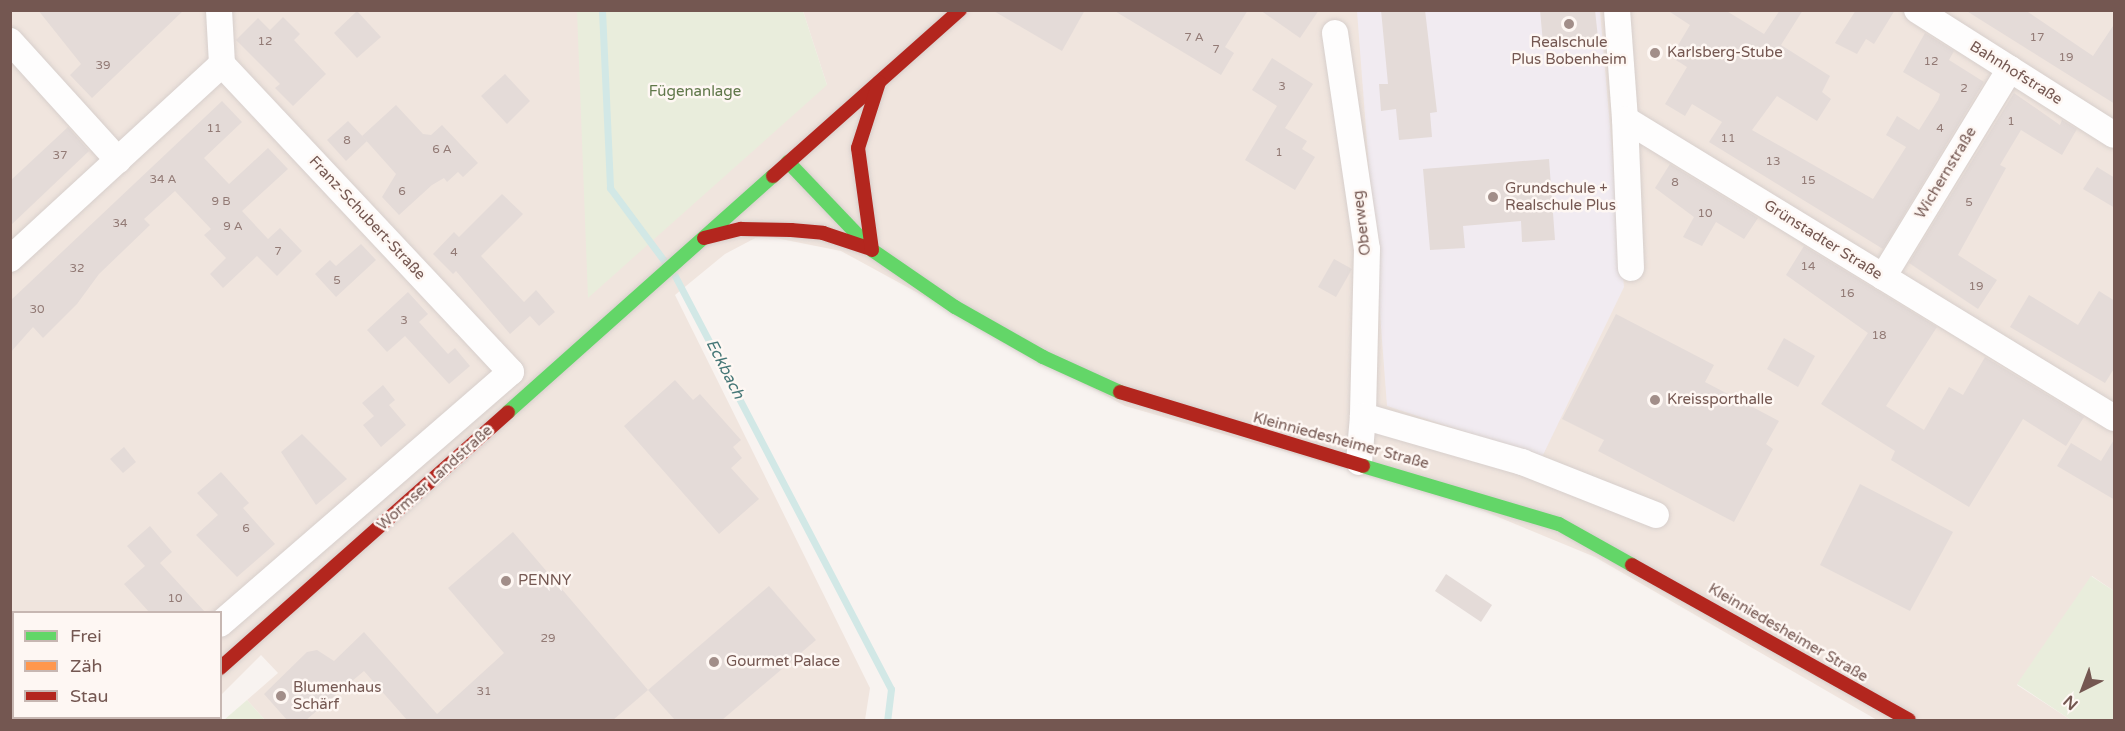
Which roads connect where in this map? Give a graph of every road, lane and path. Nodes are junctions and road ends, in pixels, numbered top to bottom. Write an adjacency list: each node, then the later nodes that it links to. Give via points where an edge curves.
1 (219, 10): 7 (street)
2 (960, 10): 9 (main road, Wormser Landstraße)
3 (1617, 10): 10 (street)
4 (1923, 12): 8 (street, Bahnhofstraße)
5 (1335, 33): 20 (street, Oberweg, via 1367,249)
6 (10, 41): 12 (street)
7 (222, 64): 12 (street); 19 (street, Franz-Schubert-Straße)
8 (2010, 69): 11 (street, Bahnhofstraße); 18 (street, Wichernstraße)
9 (879, 81): 13 (main road, Wormser Landstraße); 15 (main road, via 858,148)
10 (1625, 118): 17 (street); 18 (street, Grünstadter Straße)
11 (2115, 135)
12 (118, 159): 16 (street)
13 (788, 162): 14 (main road, Wormser Landstraße); 15 (main road, Kleinniedesheimer Straße)
14 (700, 239): 15 (main road, via 741,229 791,230 824,233); 25 (main road, Wormser Landstraße)
15 (872, 250): 22 (main road, Kleinniedesheimer Straße, via 964,313 1132,397)
16 (10, 259)
17 (1631, 268)
18 (1882, 277): 21 (street, Grünstadter Straße)
19 (512, 372): 24 (street, Wormser Landstraße)
20 (1363, 416): 22 (street, Oberweg); 23 (street, via 1522,462)
21 (2115, 418)
22 (1359, 462): 26 (main road, Kleinniedesheimer Straße, via 1559,524)
23 (1656, 515)
24 (222, 622)
25 (222, 666)
26 (1909, 720)

